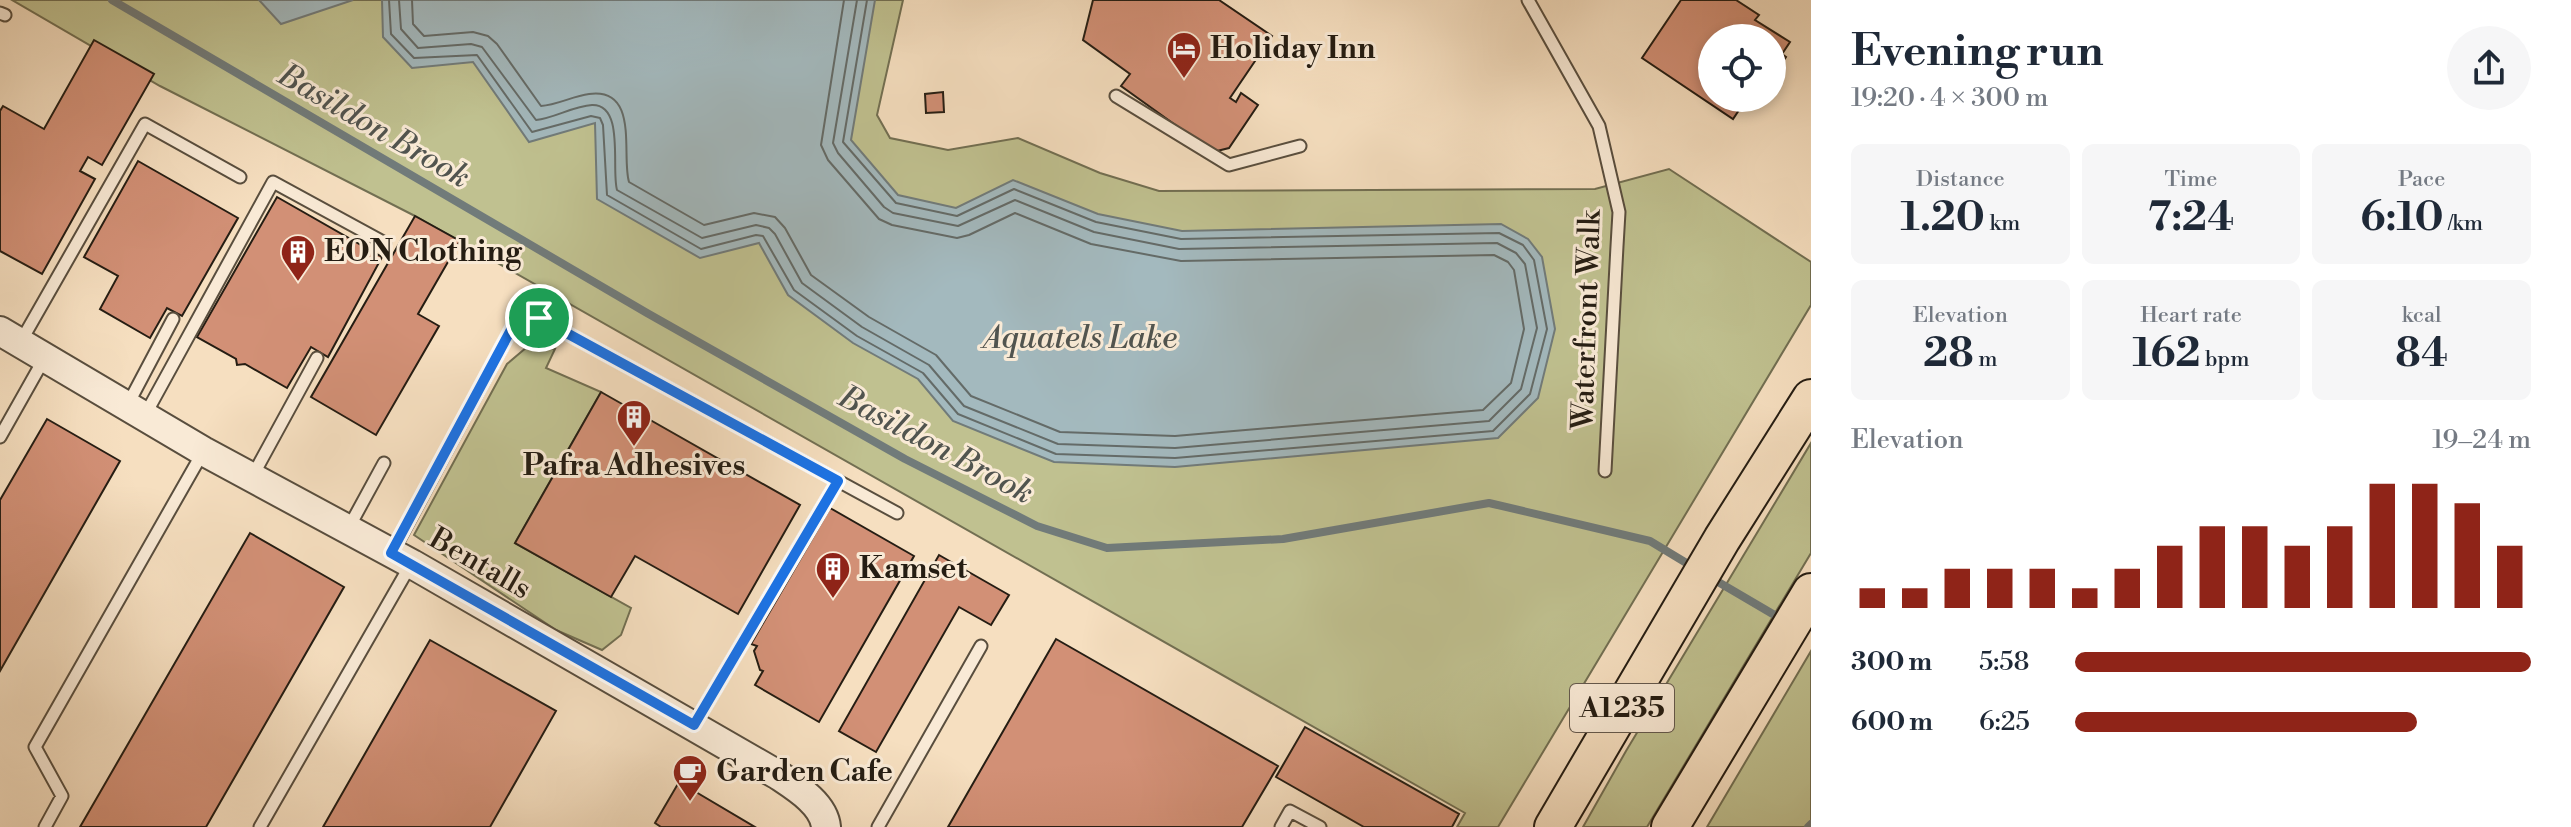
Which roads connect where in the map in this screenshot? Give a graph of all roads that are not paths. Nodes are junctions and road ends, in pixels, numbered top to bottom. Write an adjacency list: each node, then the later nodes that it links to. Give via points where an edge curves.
1 (1528, 0): 15 (lane, Waterfront Walk, via 1599,126 1619,212)
2 (1116, 96): 3 (lane, via 1229,165)
3 (1300, 146)
4 (240, 177): 7 (lane, via 145,124)
5 (385, 243): 11 (lane, via 273,182)
6 (173, 319): 11 (lane)
7 (10, 337): 8 (street, Bentalls)
8 (45, 358): 11 (street, Bentalls); 12 (lane)
9 (317, 358): 16 (lane)
10 (1811, 398): 30 (main road, A1235)
11 (136, 412): 13 (street, Bentalls)
12 (0, 437)
13 (203, 451): 16 (street, Bentalls); 25 (lane, via 35,747 62,796)
14 (384, 463): 19 (lane)
15 (1605, 471)
16 (252, 477): 19 (street, Bentalls)
17 (838, 481): 18 (lane); 20 (lane, via 539,318 513,326); 23 (lane)
18 (897, 513)
19 (347, 530): 20 (street, Bentalls)
20 (402, 558): 23 (street, Bentalls); 26 (lane)
21 (1811, 592): 31 (main road)
22 (981, 646): 27 (lane)
23 (694, 725): 24 (street, Bentalls, via 804,792)
24 (828, 822)
25 (45, 827)
26 (260, 827)
27 (878, 827)
28 (1281, 827): 29 (lane, via 1290,811)
29 (1320, 827)
30 (1553, 827)
31 (1670, 827)

